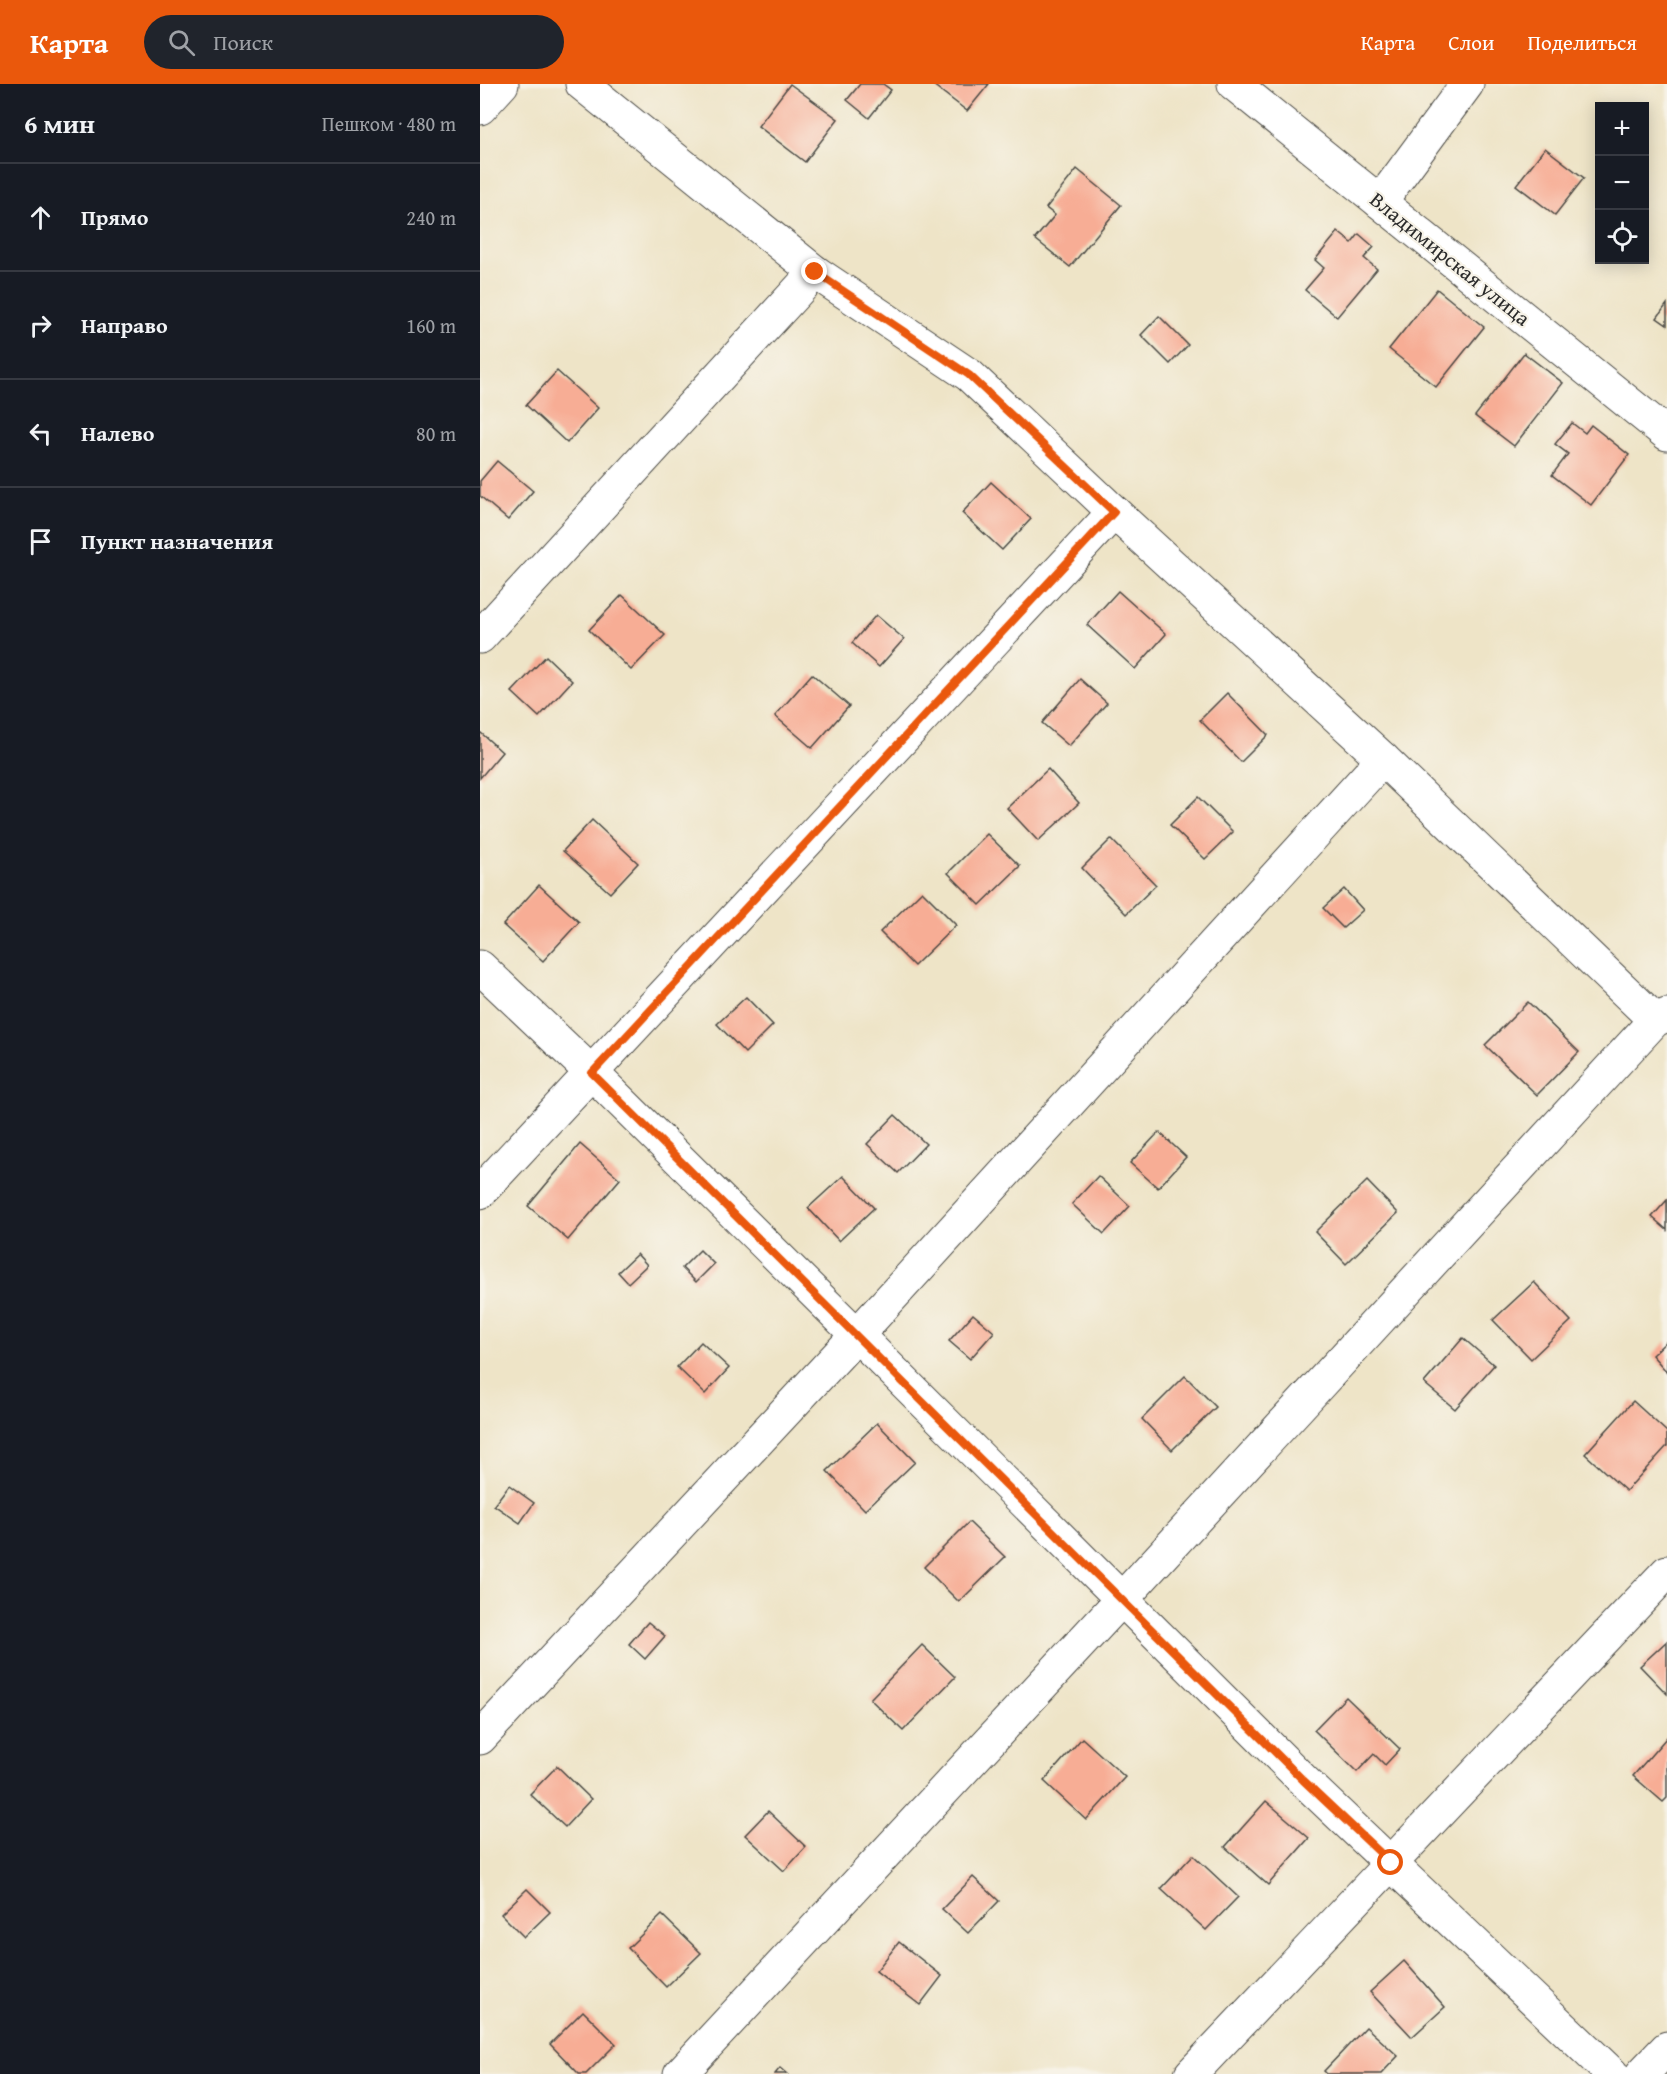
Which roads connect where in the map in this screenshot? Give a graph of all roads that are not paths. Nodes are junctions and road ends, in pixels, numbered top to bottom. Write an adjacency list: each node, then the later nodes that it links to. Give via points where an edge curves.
1 (502, 84): 5 (lane)
2 (582, 84): 7 (lane)
3 (1234, 84): 6 (lane, Владимирская улица)
4 (1467, 84): 6 (lane)
5 (480, 108)
6 (1380, 202): 8 (lane, Владимирская улица)
7 (815, 272): 9 (lane, via 969,375); 10 (lane)
8 (1667, 434)
9 (1114, 512): 11 (lane); 14 (lane)
10 (480, 637)
11 (1383, 759): 13 (lane); 16 (lane)
12 (480, 967): 14 (lane)
13 (1661, 1017): 18 (lane)
14 (592, 1073): 15 (lane); 16 (lane)
15 (480, 1192)
16 (857, 1335): 18 (lane); 19 (lane)
17 (1667, 1572): 20 (lane)
18 (1121, 1600): 20 (lane); 22 (lane)
19 (480, 1738)
20 (1391, 1863): 23 (lane); 24 (lane)
21 (1667, 2048): 25 (lane)
22 (680, 2074)
23 (1191, 2074)
24 (1612, 2074)
25 (1642, 2074)

